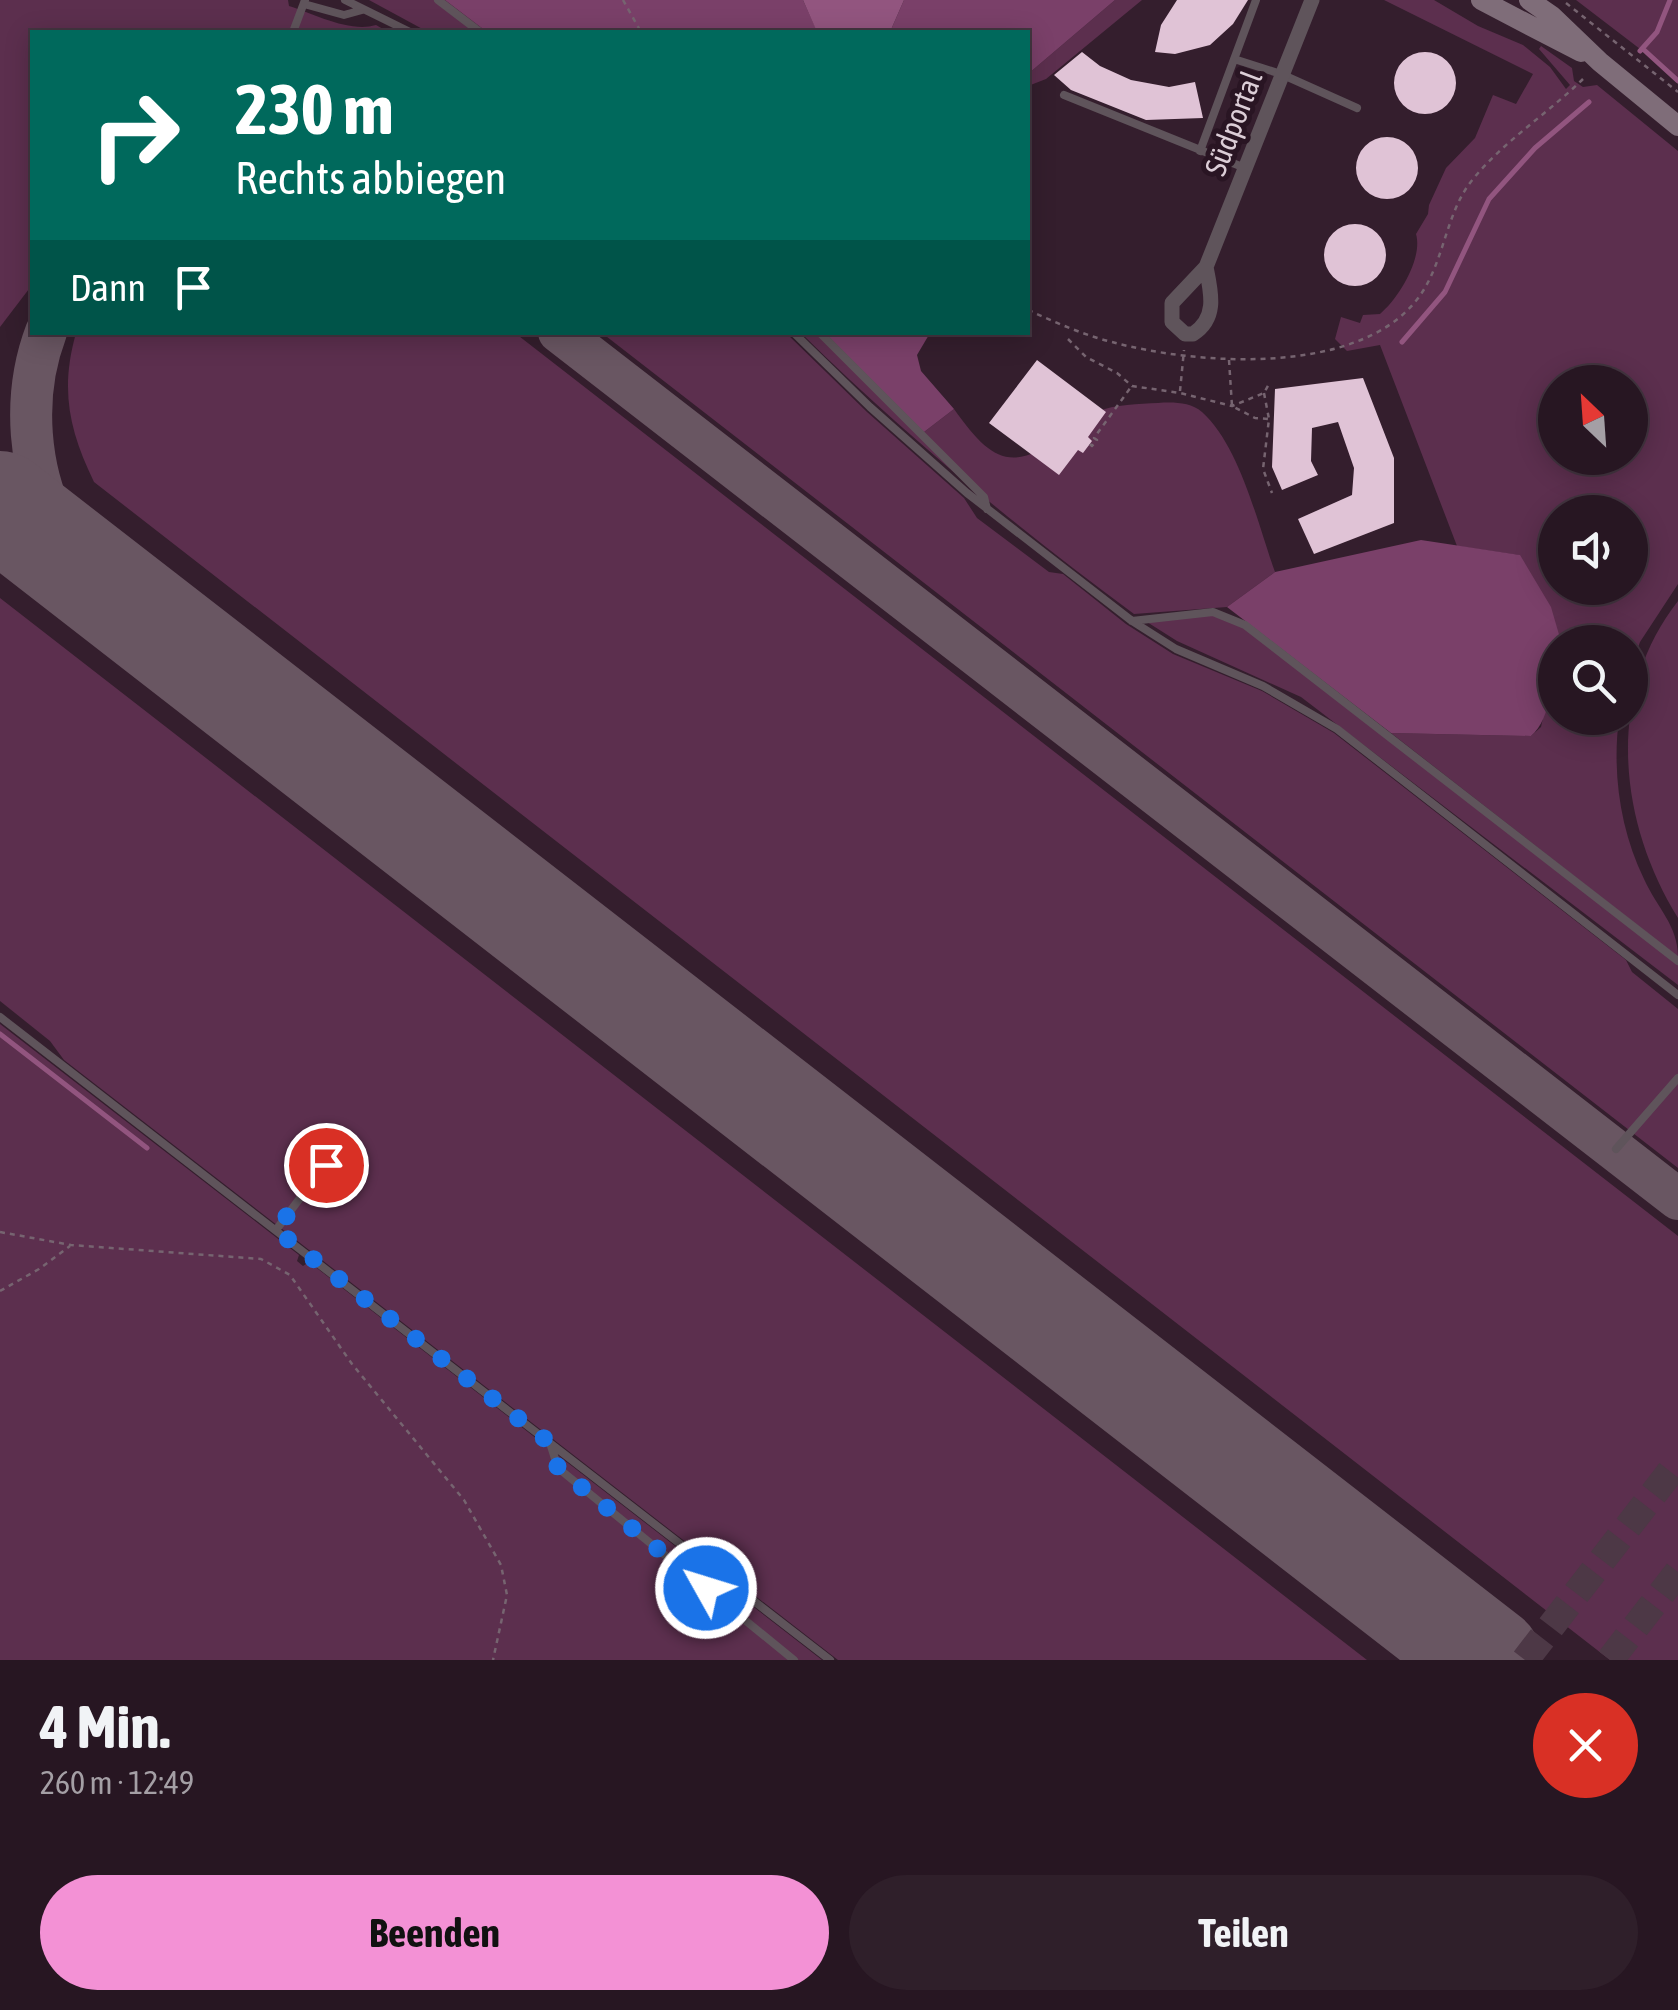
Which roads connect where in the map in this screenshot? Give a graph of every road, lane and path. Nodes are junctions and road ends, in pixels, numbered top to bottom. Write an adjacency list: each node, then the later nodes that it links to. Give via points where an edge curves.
1 (345, 0): 10 (lane)
2 (438, 0): 13 (lane)
3 (624, 0): 14 (path)
4 (1256, 0): 15 (lane)
5 (1312, 0): 17 (street, Südportal)
6 (1481, 0): 16 (main road)
7 (1529, 0): 16 (main road)
8 (1562, 0): 18 (path)
9 (304, 2): 10 (lane, via 344,15); 11 (lane)
10 (364, 9): 12 (lane)
11 (294, 30)
12 (406, 30)
13 (477, 30)
14 (639, 30)
15 (1234, 58): 17 (lane); 22 (lane)
16 (1600, 62): 21 (main road); 31 (path, via 1473,179 1427,284 1406,312 1342,348)
17 (1281, 74): 20 (lane); 23 (street, Südportal)
18 (1678, 92)
19 (1064, 95): 22 (lane)
20 (1357, 108)
21 (1678, 126)
22 (1200, 151): 23 (lane)
23 (1245, 168): 24 (street, Südportal)
24 (1206, 267)
25 (1030, 311): 30 (path, via 1114,343)
26 (796, 335): 40 (lane)
27 (822, 335): 40 (lane, via 984,497)
28 (1068, 339): 33 (path)
29 (1184, 346): 30 (path)
30 (1184, 356): 31 (path); 34 (path)
31 (1229, 358): 36 (path)
32 (1270, 382): 35 (path)
33 (1132, 386): 34 (path); 38 (path)
34 (1180, 393): 36 (path)
35 (1264, 393): 36 (path); 37 (path)
36 (1232, 406): 37 (path)
37 (1269, 418): 39 (path, via 1263,469)
38 (1090, 444)
39 (1272, 492)
40 (987, 509): 41 (lane)
41 (1132, 621): 42 (lane, via 1213,612 1245,625); 43 (lane, via 1337,729)
42 (1678, 961)
43 (1678, 995)
44 (0, 1017): 48 (lane)
45 (1678, 1078): 46 (lane)
46 (1616, 1149)
47 (326, 1165): 48 (lane)
48 (276, 1230): 51 (lane)
49 (0, 1232): 50 (path)
50 (71, 1245): 53 (path); 55 (path, via 261,1259 290,1276 352,1364 464,1500 502,1565 507,1595)
51 (308, 1255): 52 (lane); 54 (lane)
52 (300, 1264)
53 (0, 1291)
54 (550, 1443): 56 (lane, via 558,1468); 57 (lane)
55 (493, 1660)
56 (794, 1660)
57 (830, 1660)

